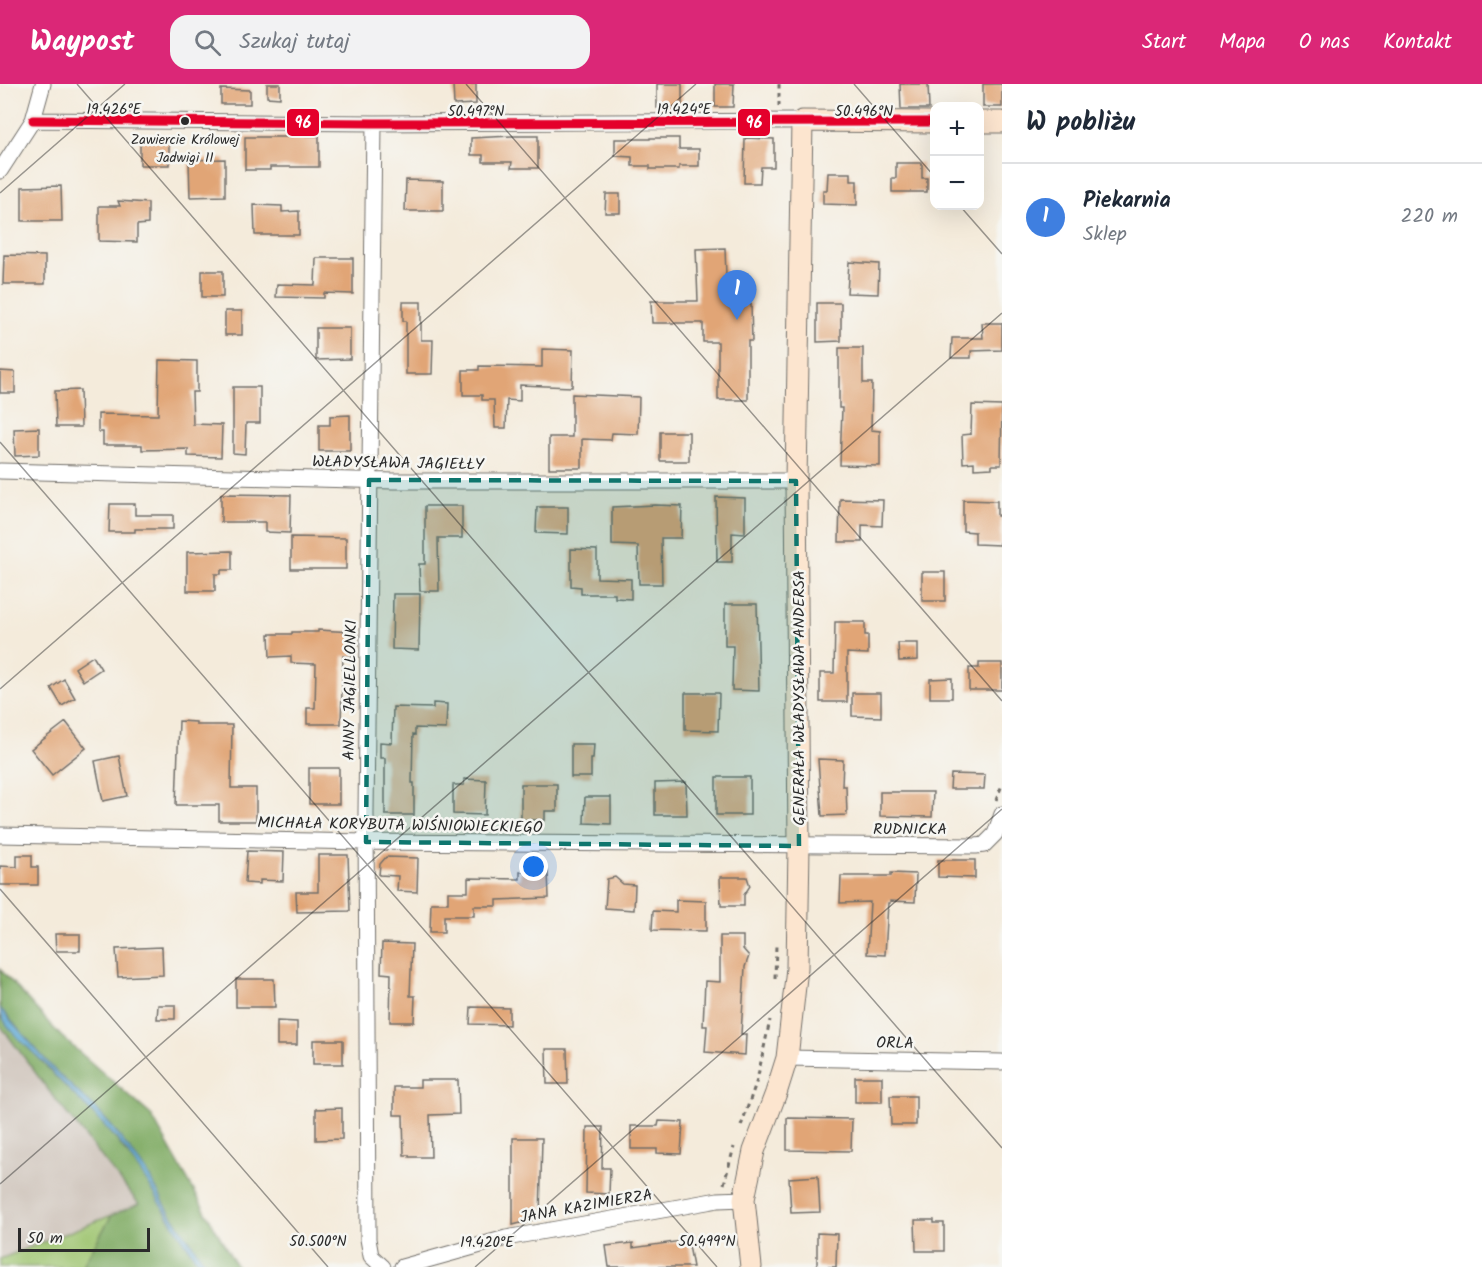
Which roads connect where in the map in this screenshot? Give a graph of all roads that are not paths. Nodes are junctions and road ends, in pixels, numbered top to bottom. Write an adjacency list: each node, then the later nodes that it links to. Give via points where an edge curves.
1 (43, 84): 2 (street)
2 (33, 120): 7 (street); 8 (street)
3 (802, 121): 4 (street); 7 (street); 11 (street, GENERAŁA WŁADYSŁAWA ANDERSA)
4 (930, 122)
5 (984, 122): 6 (street)
6 (1002, 122)
7 (374, 123): 10 (street, ANNY JAGIELLONKI)
8 (0, 171)
9 (0, 471): 10 (street, WŁADYSŁAWA JAGIEŁŁY)
10 (369, 480): 11 (street, WŁADYSŁAWA JAGIEŁŁY); 14 (street, ANNY JAGIELLONKI)
11 (796, 481): 15 (street, GENERAŁA WŁADYSŁAWA ANDERSA)
12 (1002, 814): 15 (street, RUDNICKA, via 995,834 984,846)
13 (0, 835): 14 (street, MICHAŁA KORYBUTA WIŚNIOWIECKIEGO)
14 (366, 842): 15 (street, MICHAŁA KORYBUTA WIŚNIOWIECKIEGO); 19 (street, ANNY JAGIELLONKI, via 368,1239 371,1256)
15 (799, 846): 16 (street, GENERAŁA WŁADYSŁAWA ANDERSA, via 797,968)
16 (787, 1058): 17 (street, ORLA); 18 (street, GENERAŁA WŁADYSŁAWA ANDERSA, via 754,1152)
17 (1002, 1062)
18 (744, 1198): 20 (street, JANA KAZIMIERZA, via 506,1239); 21 (street, GENERAŁA WŁADYSŁAWA ANDERSA)
19 (383, 1267)
20 (402, 1267)
21 (751, 1267)

